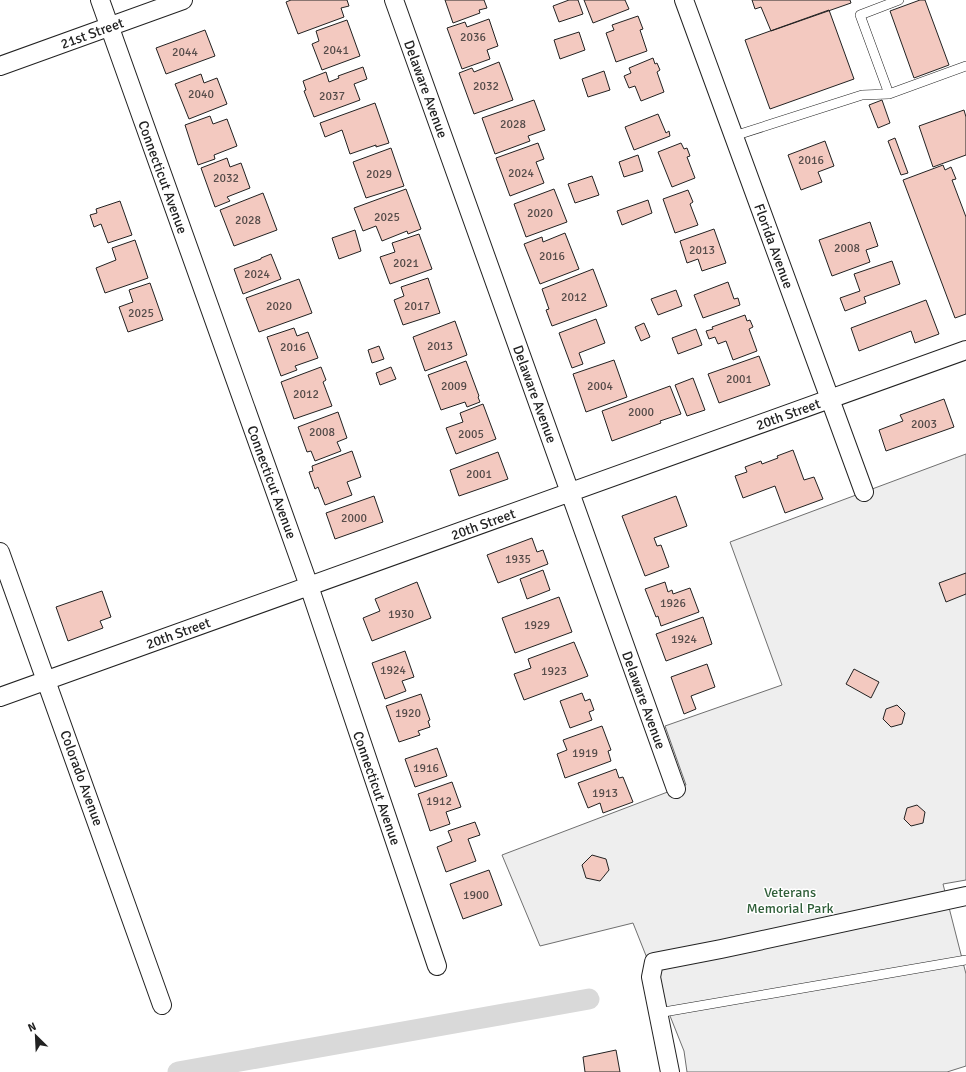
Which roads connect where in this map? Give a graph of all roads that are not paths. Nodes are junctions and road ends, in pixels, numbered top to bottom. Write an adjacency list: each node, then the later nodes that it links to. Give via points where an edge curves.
1 (100, 0): 6 (street, Connecticut Avenue)
2 (183, 0): 6 (street, 21st Street)
3 (394, 0): 14 (street, Delaware Avenue)
4 (684, 0): 10 (street, Florida Avenue)
5 (900, 0): 9 (lane, via 860,14)
6 (110, 26): 7 (street, 21st Street); 16 (street, Connecticut Avenue)
7 (0, 66)
8 (966, 66): 9 (lane)
9 (889, 94): 10 (lane, via 862,95)
10 (734, 136): 12 (street, Florida Avenue)
11 (966, 350): 12 (street, 20th Street)
12 (830, 399): 13 (street, Florida Avenue); 14 (street, 20th Street)
13 (864, 492)
14 (570, 493): 16 (street, 20th Street); 19 (street, Delaware Avenue)
15 (0, 552): 17 (street, Colorado Avenue)
16 (309, 586): 17 (street, 20th Street); 22 (street, Connecticut Avenue)
17 (47, 680): 18 (street, 20th Street); 23 (street, Colorado Avenue)
18 (0, 697)
19 (676, 789)
20 (966, 896): 24 (street, via 654,962 651,977)
21 (966, 960): 24 (lane)
22 (437, 966)
23 (162, 1005)
24 (658, 1013): 25 (street)
25 (669, 1068)

